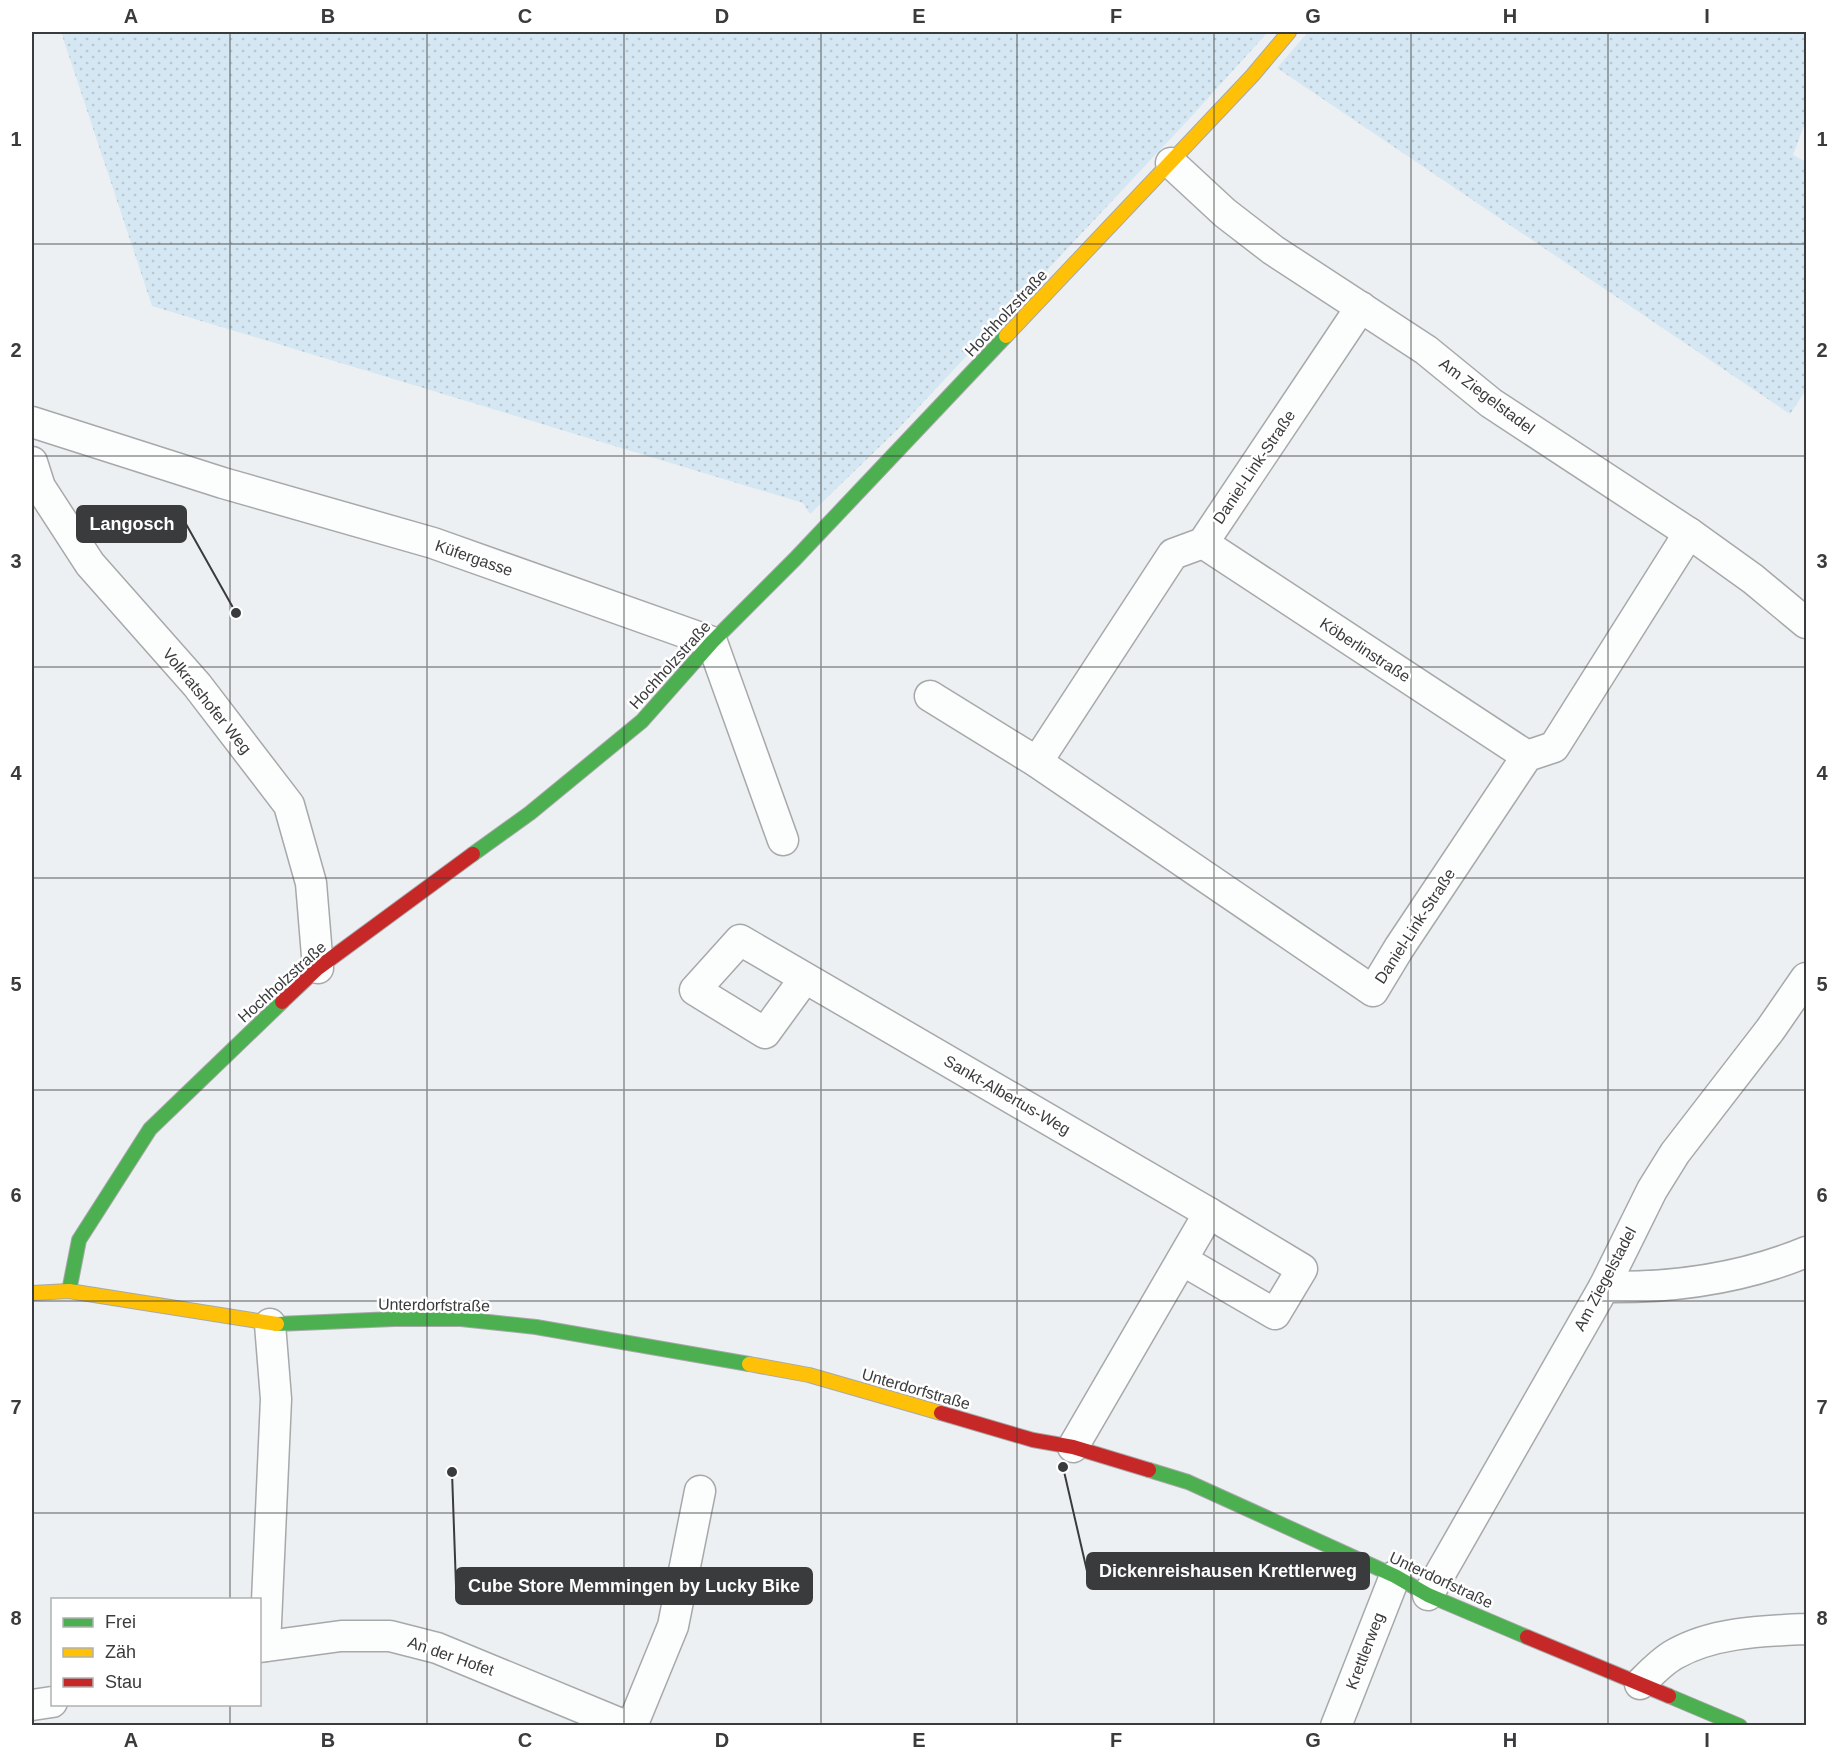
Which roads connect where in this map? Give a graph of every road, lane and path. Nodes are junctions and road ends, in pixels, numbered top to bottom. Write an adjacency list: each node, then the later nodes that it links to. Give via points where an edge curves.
1 (1289, 32): 2 (street, Hochholzstraße)
2 (1171, 164): 3 (street, Am Ziegelstadel, via 1257,237); 9 (street, Hochholzstraße)
3 (1362, 307): 6 (street, Am Ziegelstadel, via 1426,350 1491,403); 7 (street, Daniel-Link-Straße)
4 (32, 422): 9 (street, Küfergasse, via 224,483 434,543)
5 (32, 462): 14 (street, Volkratshofer Weg, via 40,487 90,564 197,685 289,805 311,883)
6 (1689, 533): 8 (street, Am Ziegelstadel); 11 (street, via 1554,747)
7 (1203, 543): 11 (street, Köberlinstraße); 12 (street, via 1173,554)
8 (1806, 623)
9 (712, 642): 13 (street); 14 (street, Hochholzstraße, via 642,721 530,813)
10 (930, 696): 12 (street, Daniel-Link-Straße)
11 (1527, 756): 12 (street, Daniel-Link-Straße, via 1374,991)
12 (1037, 762)
13 (783, 840)
14 (318, 968): 21 (street, Hochholzstraße, via 150,1128 79,1240)
15 (805, 978): 17 (street, Sankt-Albertus-Weg)
16 (1806, 978): 20 (street, Am Ziegelstadel, via 1675,1153 1652,1190)
17 (1209, 1213): 19 (street); 19 (street, Sankt-Albertus-Weg, via 1302,1269 1275,1314)
18 (1806, 1252): 20 (street, via 1722,1278 1654,1287)
19 (1182, 1260): 24 (street)
20 (1604, 1287): 27 (street, Am Ziegelstadel)
21 (69, 1291): 22 (street, Unterdorfstraße); 23 (street, Unterdorfstraße)
22 (32, 1293)
23 (270, 1324): 24 (street, Unterdorfstraße, via 461,1319 536,1327 809,1375 1033,1440); 29 (street, An der Hofet, via 276,1399)
24 (1073, 1447): 26 (street, Unterdorfstraße, via 1188,1482)
25 (700, 1491): 34 (street, via 673,1626)
26 (1395, 1576): 27 (street, Unterdorfstraße); 35 (street, Krettlerweg)
27 (1428, 1595): 30 (street, Unterdorfstraße)
28 (1806, 1629): 30 (street, via 1721,1637 1675,1654)
29 (262, 1646): 33 (street, An der Hofet, via 340,1636 390,1636 437,1648)
30 (1640, 1684): 36 (street, Unterdorfstraße)
31 (51, 1702): 32 (street)
32 (32, 1705)
33 (626, 1725)
34 (632, 1725)
35 (1336, 1725)
36 (1740, 1725)

